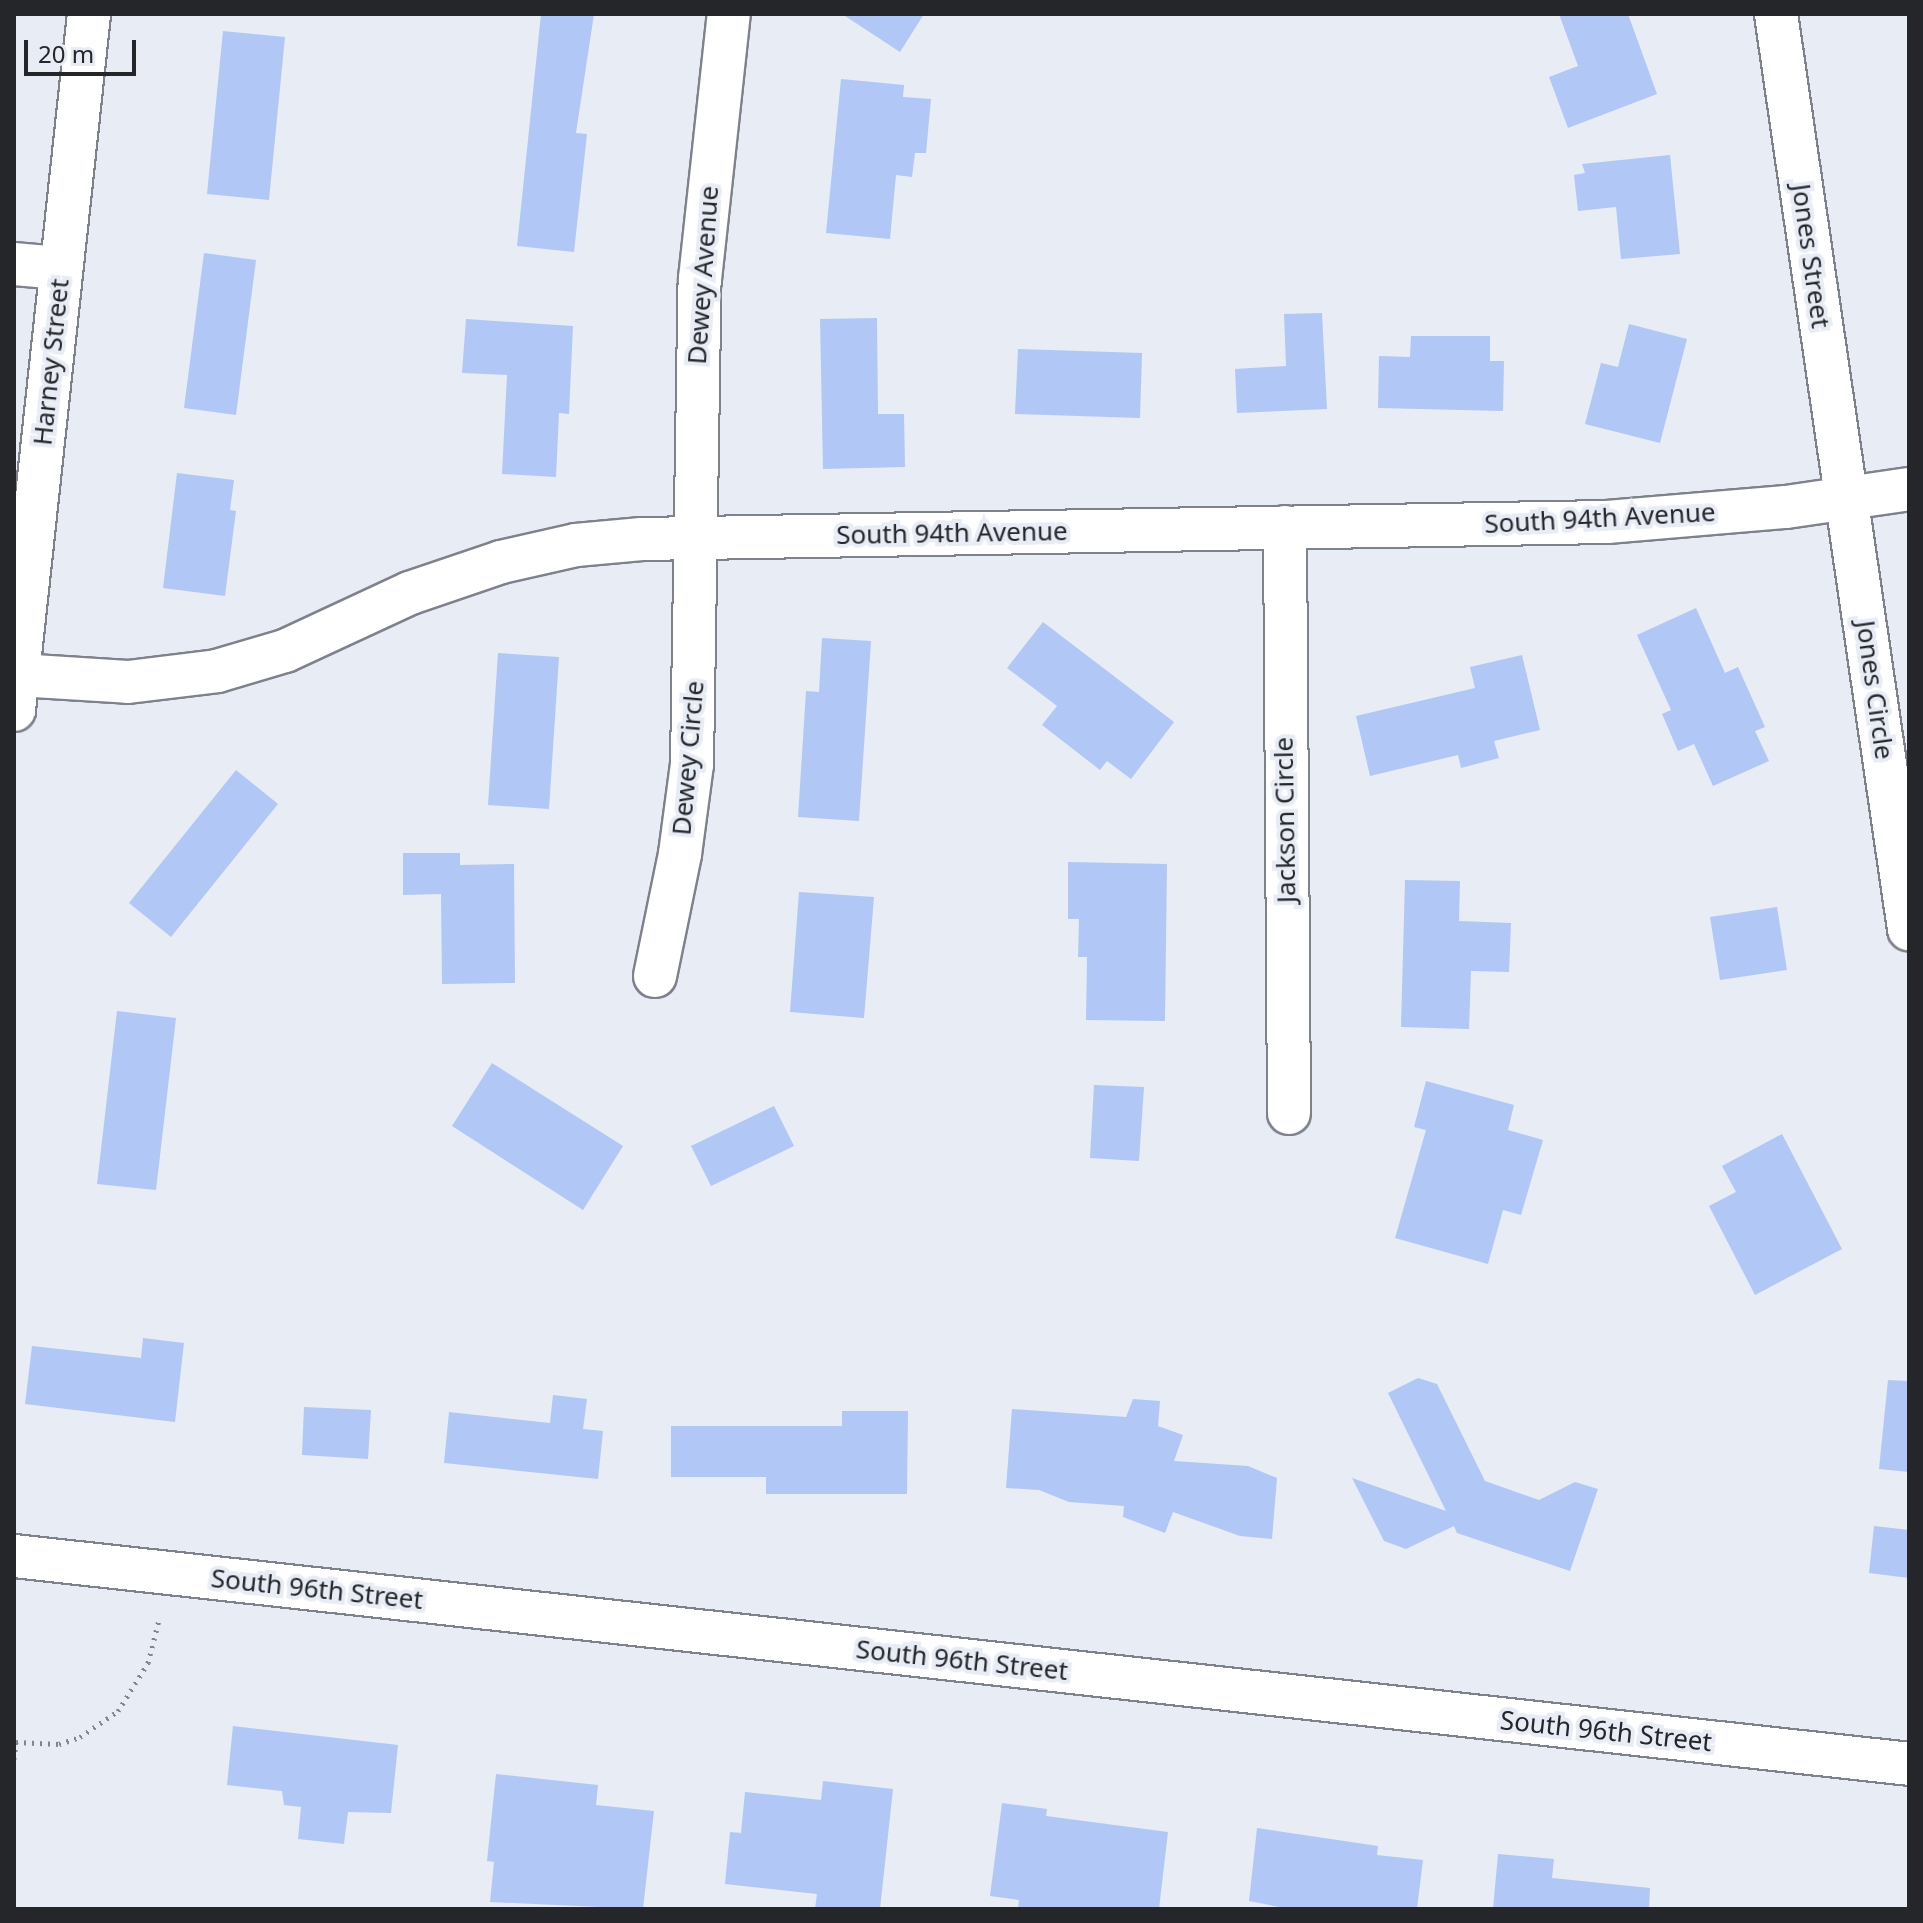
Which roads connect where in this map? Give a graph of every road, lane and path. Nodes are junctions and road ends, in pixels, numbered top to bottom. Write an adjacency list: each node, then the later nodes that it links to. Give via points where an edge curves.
1 (89, 14): 5 (street, Harney Street)
2 (729, 14): 9 (street, Dewey Avenue, via 700,279)
3 (1776, 14): 7 (street, Jones Street)
4 (14, 264): 5 (street)
5 (61, 268): 10 (street, Harney Street)
6 (1909, 489): 7 (street, South 94th Avenue)
7 (1847, 498): 8 (street, South 94th Avenue, via 1607,522); 11 (street, Jones Circle)
8 (1285, 527): 9 (street, South 94th Avenue); 13 (street, Jackson Circle)
9 (695, 537): 10 (street, South 94th Avenue, via 576,545 501,562 410,593 285,651 217,671); 12 (street, Dewey Circle, via 692,764)
10 (16, 693)
11 (1909, 929)
12 (655, 976)
13 (1289, 1113)
14 (14, 1556): 17 (street, South 96th Street)
15 (159, 1620): 16 (path, via 148,1663 118,1711 80,1737 59,1744 16,1742)
16 (14, 1759)
17 (1909, 1764)

